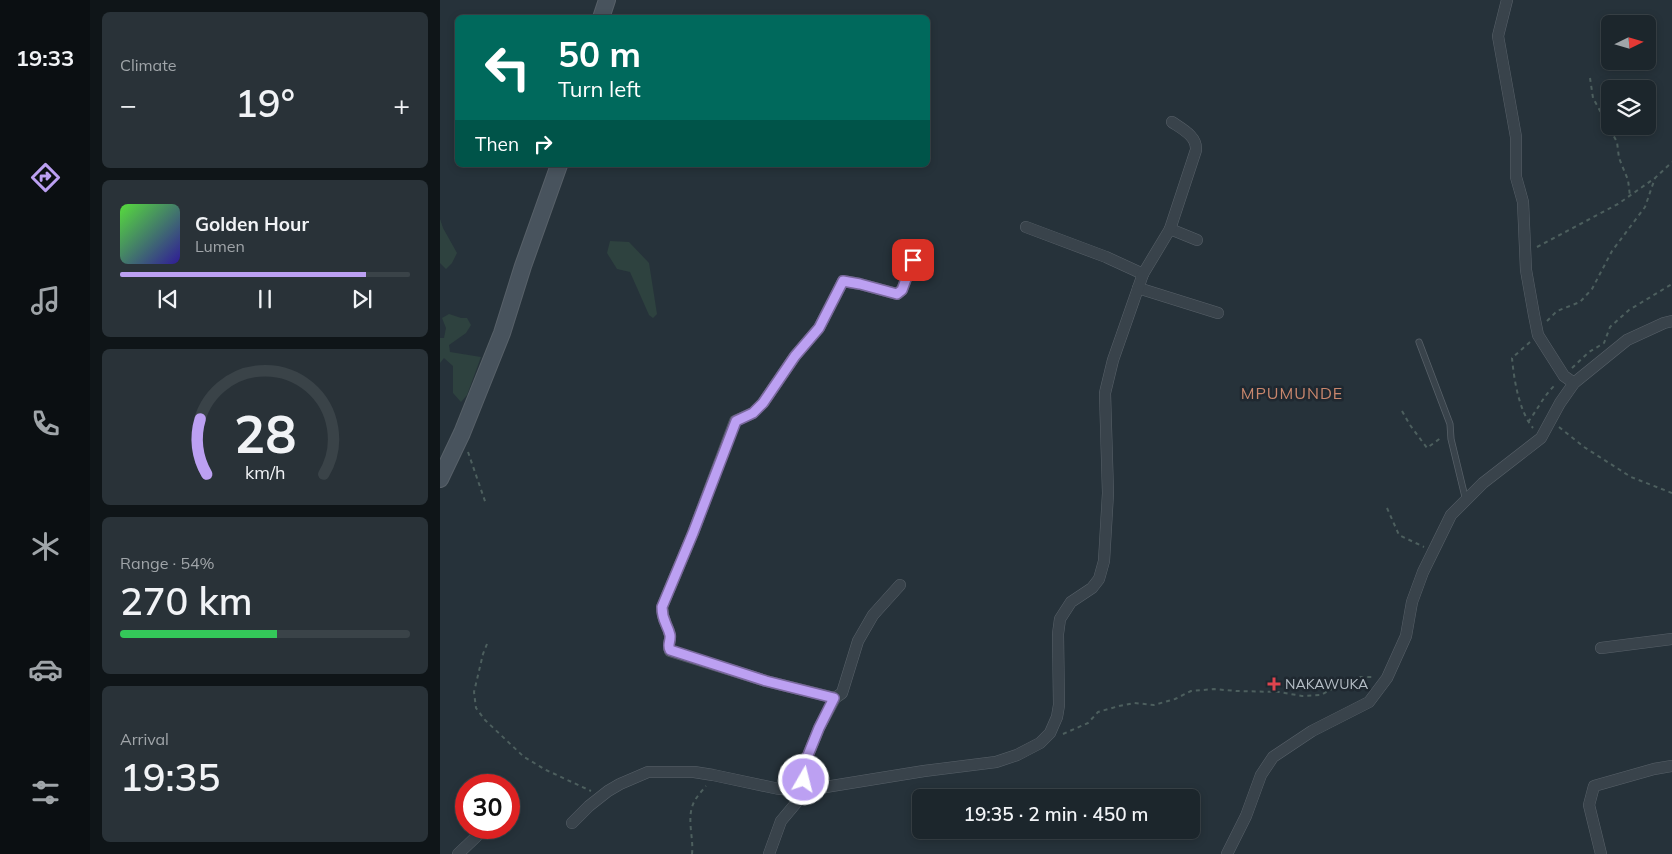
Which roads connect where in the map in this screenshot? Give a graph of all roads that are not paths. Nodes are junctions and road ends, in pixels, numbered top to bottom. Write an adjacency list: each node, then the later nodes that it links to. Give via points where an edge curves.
1 (607, 0): 3 (street)
2 (1507, 0): 15 (street, via 1498,36 1516,136 1516,177 1523,202 1526,270 1538,335 1564,376)
3 (603, 15)
4 (1172, 122): 7 (street, via 1188,132 1196,150)
5 (558, 167): 16 (street, via 502,333)
6 (1026, 227): 10 (street)
7 (1170, 229): 8 (street); 10 (street)
8 (1197, 240)
9 (913, 260): 21 (street, via 902,290 897,294 843,281 819,328 763,403 753,413 736,421 662,607 662,619 670,634 670,650 766,681)
10 (1143, 274): 11 (street)
11 (1138, 288): 12 (street); 23 (street, via 1112,360 1105,393 1108,493 1104,561 1099,579 1092,588 1071,602 1060,619 1058,718 1050,734 1017,755 996,762)
12 (1218, 313)
13 (1672, 321): 15 (street, via 1627,340)
14 (1419, 342): 17 (lane, via 1450,424)
15 (1574, 383): 17 (street, via 1541,438)
16 (440, 479)
17 (1466, 501): 28 (street, via 1451,515 1423,572 1412,602 1406,636 1387,678 1369,702 1312,731 1273,757 1261,775)
18 (900, 585): 21 (street, via 873,615 858,641 842,693)
19 (1672, 639): 20 (street)
20 (1601, 648)
21 (834, 698): 23 (street, via 802,770)
22 (1672, 766): 29 (street, via 1594,786 1590,805)
23 (807, 790): 24 (street, via 779,789 694,772 648,772 602,796); 27 (street, via 781,821)
24 (572, 823)
25 (474, 839): 26 (street)
26 (458, 854)
27 (769, 854)
28 (1227, 854)
29 (1601, 854)

